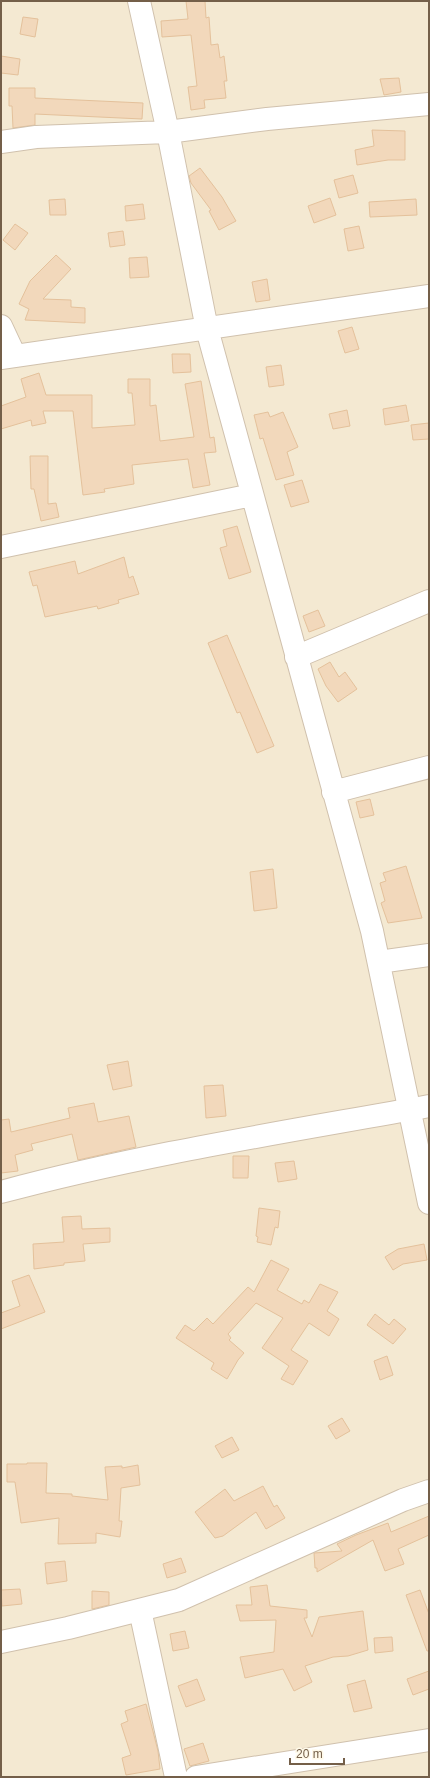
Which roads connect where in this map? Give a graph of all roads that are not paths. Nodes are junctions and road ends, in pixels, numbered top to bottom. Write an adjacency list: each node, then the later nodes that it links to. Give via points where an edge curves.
1 (139, 1): 3 (street)
2 (429, 104): 3 (street, via 267,119)
3 (168, 132): 4 (street, via 36,137); 7 (street)
4 (1, 142)
5 (429, 296): 7 (street)
6 (1, 326): 8 (street)
7 (207, 329): 8 (street); 9 (street)
8 (8, 357)
9 (252, 495): 10 (street); 12 (street)
10 (1, 547)
11 (429, 601): 12 (street)
12 (296, 657): 14 (street)
13 (429, 767): 14 (street)
14 (333, 792): 16 (street, via 372,931)
15 (429, 955): 16 (street)
16 (378, 962): 17 (street)
17 (420, 1108): 18 (street, via 191,1148); 19 (street)
18 (1, 1192)
19 (429, 1203)
20 (429, 1491): 21 (street, via 403,1500 192,1595)
21 (140, 1610): 22 (street); 24 (street)
22 (1, 1642)
23 (429, 1740): 25 (street)
24 (176, 1777)
25 (196, 1777)

